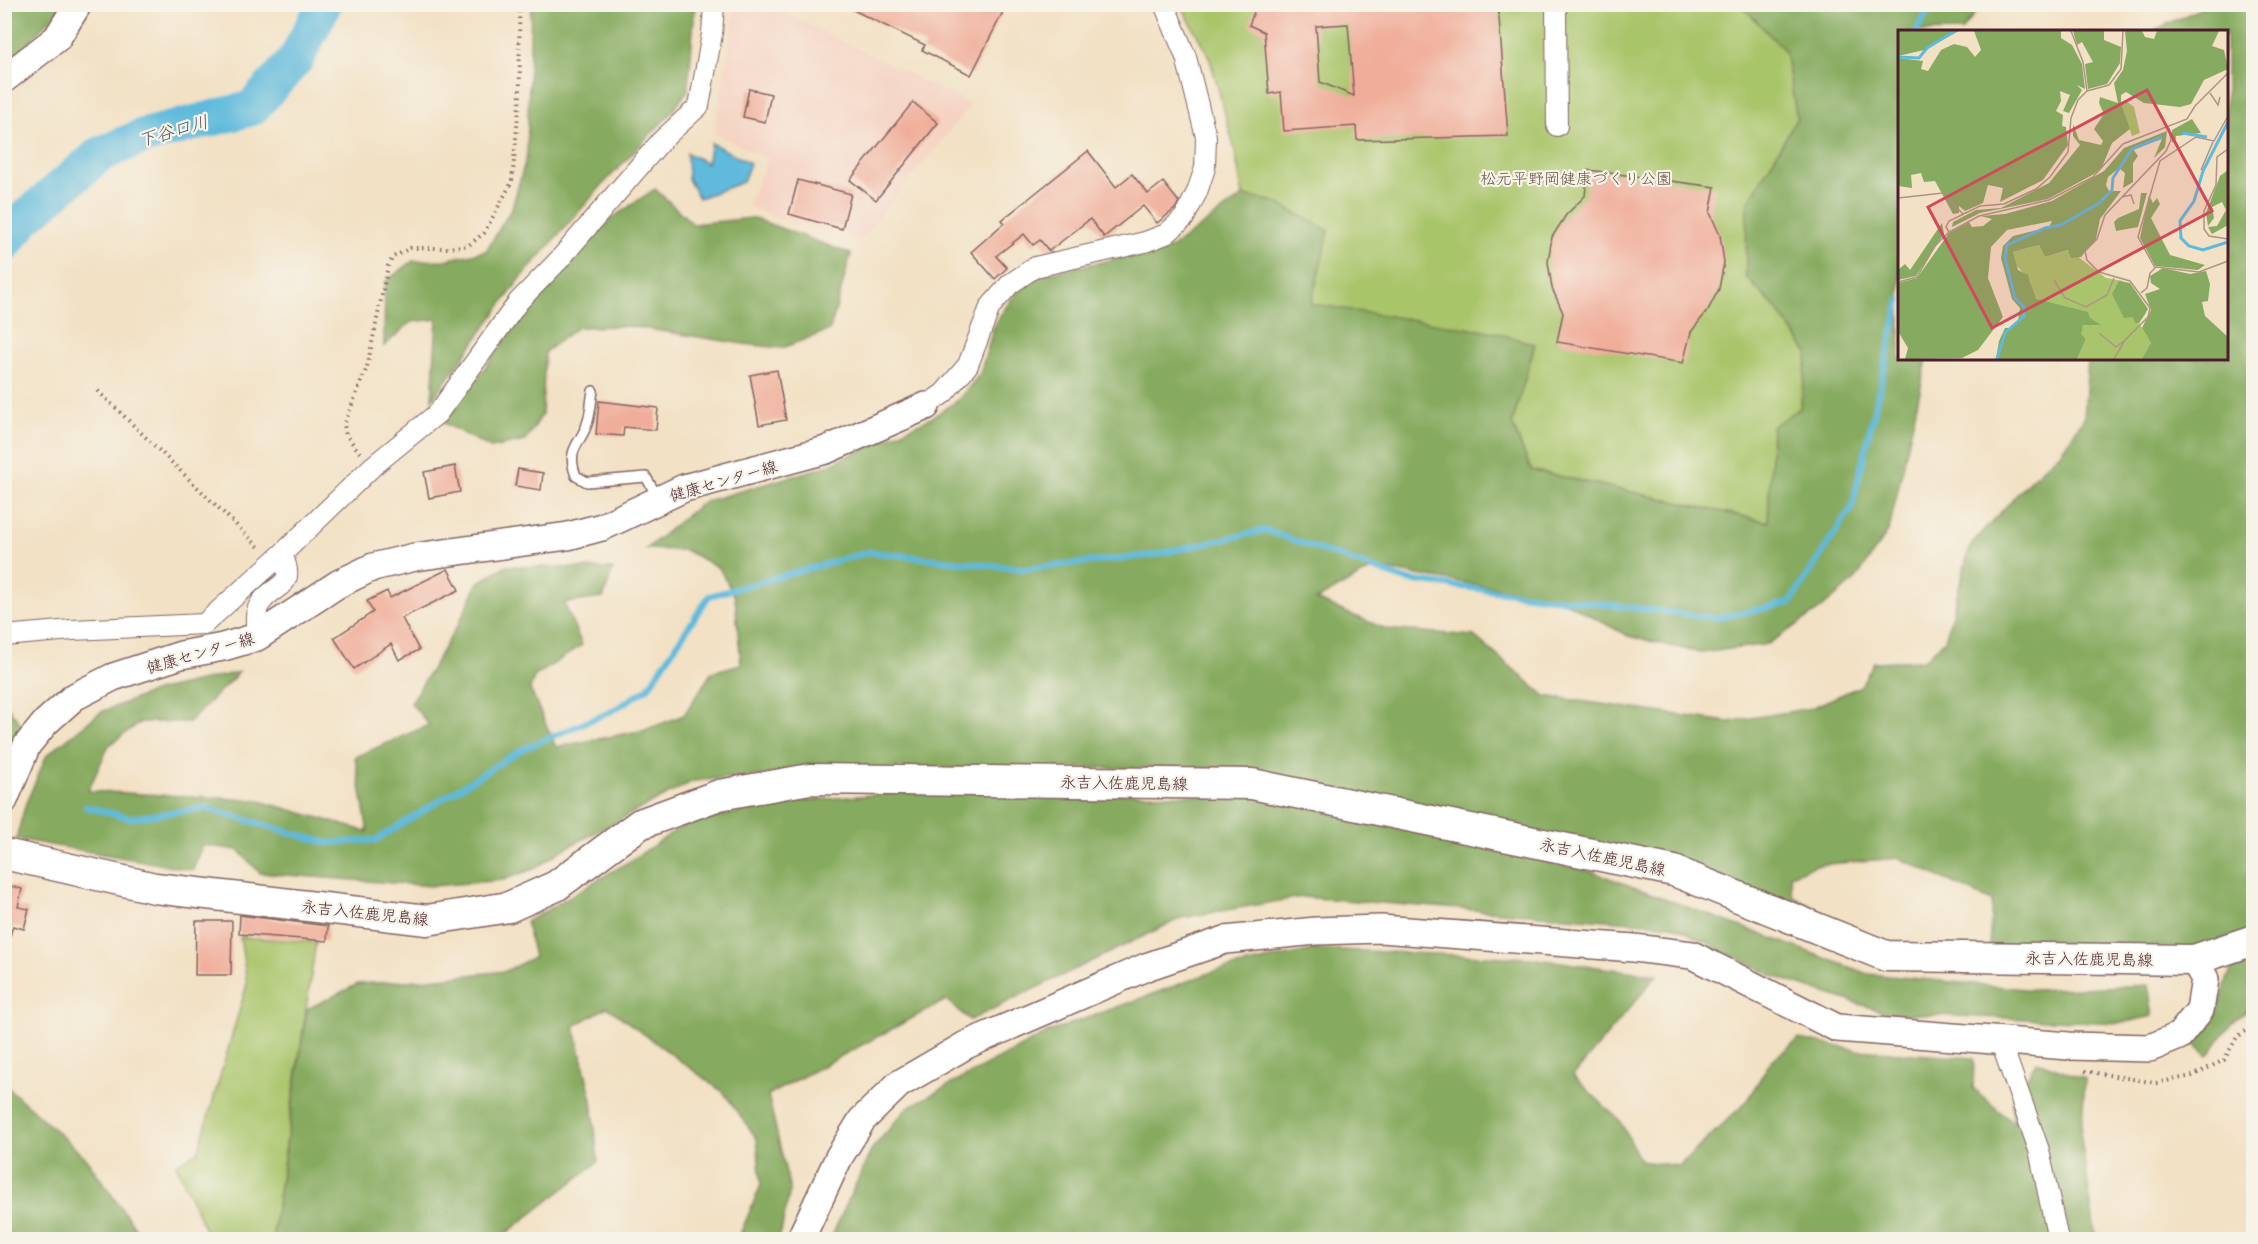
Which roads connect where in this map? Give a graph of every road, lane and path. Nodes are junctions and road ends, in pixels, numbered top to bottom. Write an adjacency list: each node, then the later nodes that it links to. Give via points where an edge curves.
1 (78, 4): 6 (street, via 57,38)
2 (519, 4): 11 (path, via 520,94 512,182 484,234 469,245 410,248 393,257 388,266 367,367 344,425 352,446)
3 (714, 4): 11 (street, via 699,106 663,140 560,260 519,301 438,414)
4 (1164, 4): 10 (street, 健康センター線, via 1186,57 1206,137 1205,168 1184,218 1166,234 1145,242 1035,267 1010,284 990,307 968,365)
5 (1556, 4): 7 (street)
6 (4, 78)
7 (1557, 126)
8 (98, 391): 13 (path)
9 (593, 391): 12 (lane, via 588,423 572,449 576,476 587,482 646,477)
10 (927, 406): 12 (street, 健康センター線, via 826,450 723,476)
11 (373, 466): 13 (street)
12 (658, 499): 15 (street, 健康センター線, via 602,527 568,536 415,557 373,567 338,584)
13 (278, 558): 14 (street, via 204,624); 15 (street, via 288,570 286,579 259,605)
14 (4, 636)
15 (257, 637): 16 (street, 健康センター線, via 112,677 74,697 27,745)
16 (4, 800)
17 (4, 854): 19 (main road, 永吉入佐鹿児島線, via 156,888 427,920 509,907 556,886 640,824 699,802 810,779 1252,784 1674,871 1886,956)
18 (2253, 940): 19 (main road, 永吉入佐鹿児島線)
19 (2194, 960): 20 (street, via 2205,979 2200,1010 2179,1036 2150,1048)
20 (2000, 1040): 21 (street, via 1837,1028 1692,955 1381,929 1225,940 1146,967 977,1041 899,1084 862,1120 839,1157); 22 (street, via 2039,1150)
21 (800, 1239)
22 (2058, 1239)

